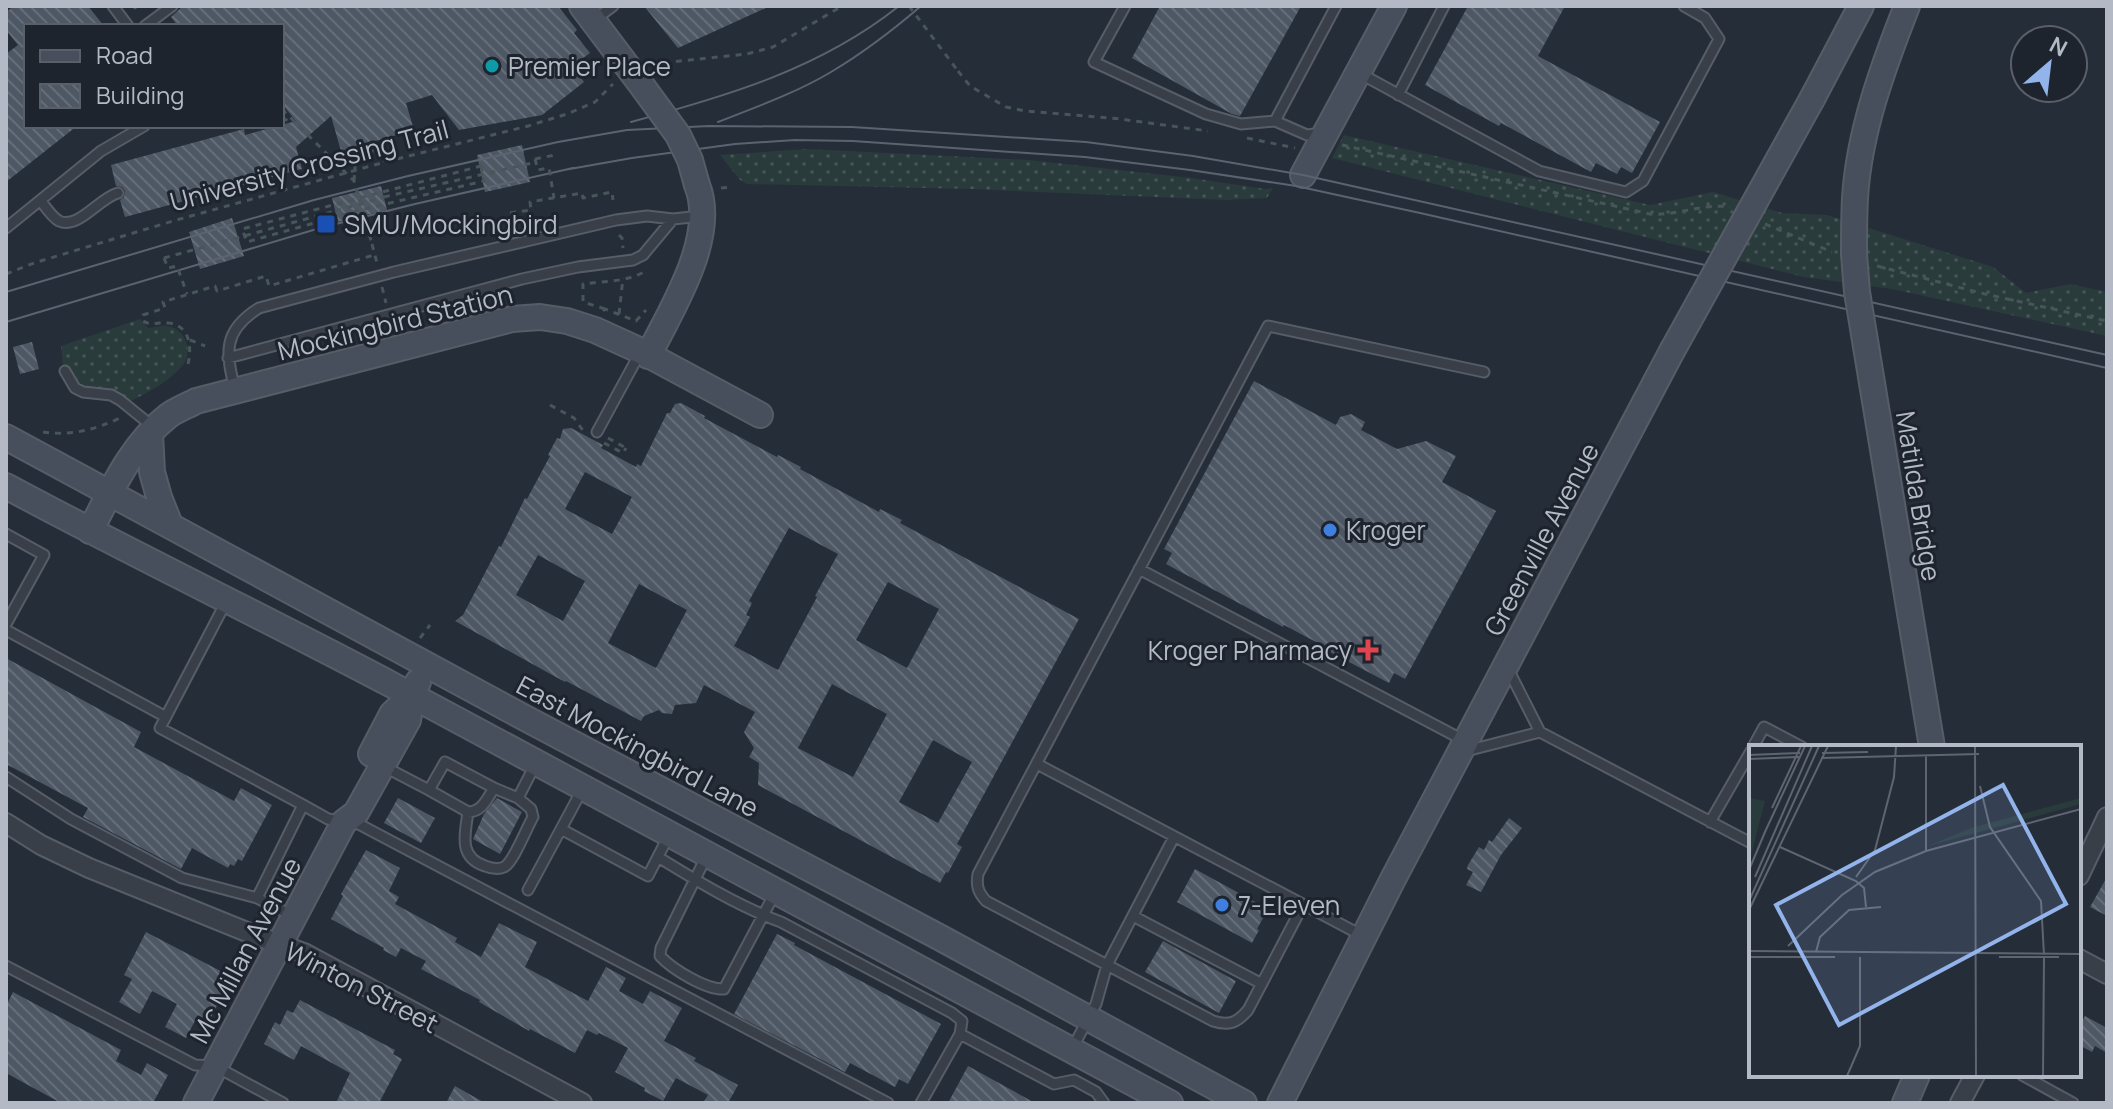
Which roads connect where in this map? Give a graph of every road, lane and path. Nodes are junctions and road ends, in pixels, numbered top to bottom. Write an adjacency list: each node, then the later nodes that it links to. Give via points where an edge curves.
1 (113, 6): 13 (lane)
2 (172, 6): 14 (lane)
3 (842, 6): 16 (path, via 773,47)
4 (909, 6): 23 (path, bridge, via 970,86 1006,107)
5 (1125, 6): 20 (lane, via 1094,62 1206,114 1241,124)
6 (1336, 6): 20 (lane)
7 (1394, 6): 15 (main road)
8 (1444, 6): 17 (lane)
9 (1684, 6): 17 (lane, via 1705,18 1719,39 1643,181 1626,192 1539,171)
10 (1861, 6): 90 (main road, Greenville Avenue, bridge)
11 (1907, 6): 96 (main road, Matilda Bridge, bridge, via 1865,133 1855,196 1854,254)
12 (596, 11): 16 (main road)
13 (126, 24)
14 (148, 24)
15 (1358, 73): 17 (lane); 24 (main road)
16 (633, 75): 29 (path, University Crossing Trail, via 567,114); 33 (main road, bridge, via 678,135)
17 (1398, 95)
18 (284, 111): 21 (path)
19 (284, 119): 21 (path)
20 (1275, 121): 24 (lane, via 1307,135)
21 (295, 123): 32 (path, bridge)
22 (141, 128): 39 (lane, via 101,151)
23 (1214, 132)
24 (1326, 132): 31 (main road)
25 (1245, 138): 26 (path)
26 (1300, 149)
27 (555, 155): 28 (path)
28 (534, 161): 30 (path); 37 (path, bridge, via 538,170 549,168)
29 (385, 162): 32 (path, bridge, via 381,149 356,155); 53 (path, University Crossing Trail)
30 (483, 174): 36 (path, via 481,166); 40 (path, bridge); 41 (path, via 484,181)
31 (1303, 175)
32 (354, 181): 40 (path, bridge)
33 (708, 187): 34 (path); 42 (main road)
34 (733, 187)
35 (118, 193): 39 (lane, via 65,223)
36 (359, 197): 40 (path); 46 (path, via 242,229)
37 (554, 198): 38 (path, via 612,192); 44 (path, via 530,202 531,210 509,213)
38 (613, 200)
39 (41, 201): 45 (lane)
40 (360, 204): 41 (path); 46 (path, bridge); 49 (path, bridge)
41 (362, 210): 46 (path, via 247,242)
42 (702, 216): 43 (lane); 64 (main road, via 685,283)
43 (673, 219): 65 (lane, via 633,260 522,279); 65 (lane, via 616,220 259,308 236,329)
44 (510, 224)
45 (6, 228)
46 (244, 235): 56 (path, bridge, via 164,258 168,268 177,266)
47 (619, 235): 48 (path)
48 (623, 252)
49 (374, 255): 51 (path); 56 (path, via 269,286 266,276)
50 (654, 261): 54 (path, via 645,272)
51 (377, 263)
52 (623, 270): 54 (path)
53 (6, 274)
54 (623, 279): 59 (path, via 583,284 583,302); 60 (path)
55 (382, 287): 58 (path)
56 (187, 294): 62 (path, via 163,302 165,308 143,315 143,321 176,325)
57 (651, 302): 60 (path, via 636,321)
58 (387, 305)
59 (605, 309): 60 (path); 61 (path)
60 (619, 314)
61 (602, 315)
62 (190, 340): 63 (path); 66 (path)
63 (205, 346)
64 (644, 354): 69 (main road, Mockingbird Station, via 567,321 512,319); 71 (main road, Mockingbird Station); 74 (lane)
65 (228, 358): 69 (lane)
66 (188, 364)
67 (65, 371): 72 (lane, via 75,388 120,400)
68 (1484, 372): 83 (lane, via 1268,326)
69 (235, 390): 72 (main road, Mockingbird Station, via 196,401)
70 (127, 415): 73 (path, via 75,434)
71 (760, 415)
72 (152, 431): 78 (main road, Mockingbird Station); 79 (main road, via 152,472)
73 (41, 432)
74 (597, 432): 76 (path)
75 (6, 437): 78 (main road, East Mockingbird Lane)
76 (626, 448)
77 (6, 486): 80 (main road)
78 (111, 492): 79 (main road, East Mockingbird Lane); 80 (main road, Mockingbird Station)
79 (170, 525): 82 (main road, East Mockingbird Lane)
80 (90, 531): 84 (main road)
81 (6, 534): 85 (lane, via 44,555)
82 (245, 566): 84 (main road); 89 (main road, East Mockingbird Lane)
83 (1139, 569): 97 (lane); 100 (lane)
84 (227, 599): 91 (main road); 92 (lane)
85 (6, 624)
86 (430, 625): 88 (path)
87 (6, 630): 92 (lane)
88 (418, 640)
89 (427, 665): 91 (main road, Mc Millan Avenue); 107 (main road, East Mockingbird Lane)
90 (1506, 666): 93 (lane); 97 (main road, Greenville Avenue)
91 (412, 695): 99 (main road); 101 (main road, Mc Millan Avenue, via 408,720); 111 (main road, Mc Millan Avenue, via 392,714 345,805)
92 (166, 717): 108 (lane, via 160,728)
93 (1540, 732): 97 (lane); 112 (lane)
94 (1754, 745): 95 (lane, via 1764,727)
95 (1798, 745)
96 (1932, 745)
97 (1462, 747): 131 (main road, Greenville Avenue)
98 (1749, 754): 112 (lane)
99 (537, 763): 104 (main road); 106 (lane)
100 (1037, 764): 116 (lane); 135 (lane, via 978,874 979,894)
101 (383, 766): 105 (lane); 111 (main road, Mc Millan Avenue, via 356,813)
102 (6, 777): 124 (lane, via 71,819 182,878)
103 (494, 788): 105 (lane, via 445,762); 106 (lane); 109 (lane, via 480,809)
104 (583, 788): 114 (lane); 115 (main road)
105 (429, 790): 109 (lane)
106 (518, 798): 109 (lane, via 533,817 504,867 492,869 469,858 464,842)
107 (680, 799): 115 (main road); 126 (main road, East Mockingbird Lane)
108 (303, 805): 111 (lane, via 328,819); 124 (lane)
109 (468, 812)
110 (2107, 817): 120 (street)
111 (346, 819): 129 (main road, Mc Millan Avenue); 151 (lane)
112 (1710, 822): 117 (lane)
113 (6, 823): 132 (street, Winton Street, via 89,868)
114 (561, 829): 119 (lane, via 648,876); 122 (lane)
115 (667, 833): 118 (main road); 119 (lane)
116 (1174, 837): 125 (lane); 128 (lane)
117 (1749, 842)
118 (707, 854): 121 (lane); 123 (main road)
119 (658, 857): 121 (lane)
120 (2081, 872)
121 (694, 879): 127 (lane); 127 (lane, via 660,956 714,989 724,989)
122 (528, 890)
123 (776, 891): 127 (lane); 130 (main road)
124 (257, 898): 129 (lane)
125 (1303, 905): 131 (lane); 138 (lane)
126 (887, 910): 133 (main road); 140 (main road, East Mockingbird Lane)
127 (763, 915): 130 (lane)
128 (1133, 916): 135 (lane); 138 (lane)
129 (294, 917): 132 (main road, Mc Millan Avenue)
130 (809, 923): 133 (main road)
131 (1363, 936): 156 (main road, Greenville Avenue)
132 (281, 945): 144 (main road, Mc Millan Avenue); 150 (street, Winton Street)
133 (866, 954): 139 (main road); 141 (lane)
134 (2081, 960): 137 (street)
135 (1107, 965): 138 (lane, via 1226,1025 1239,1021); 140 (lane)
136 (6, 966): 144 (lane, via 195,1065)
137 (2107, 974)
138 (1262, 984)
139 (974, 999): 141 (lane); 143 (main road)
140 (1089, 1018): 143 (lane); 155 (main road, East Mockingbird Lane)
141 (962, 1021): 142 (lane)
142 (960, 1034): 143 (lane, via 1054,1084); 152 (lane)
143 (1077, 1063): 153 (lane); 154 (main road)
144 (215, 1066): 148 (main road, Mc Millan Avenue); 149 (lane)
145 (1916, 1077): 157 (main road)
146 (1974, 1077): 158 (street)
147 (2026, 1077): 159 (lane)
148 (196, 1103)
149 (283, 1103)
150 (582, 1103)
151 (888, 1103)
152 (921, 1103)
153 (1104, 1103)
154 (1170, 1103)
155 (1244, 1103)
156 (1280, 1103)
157 (1905, 1103)
158 (1960, 1103)
159 (2073, 1103)

